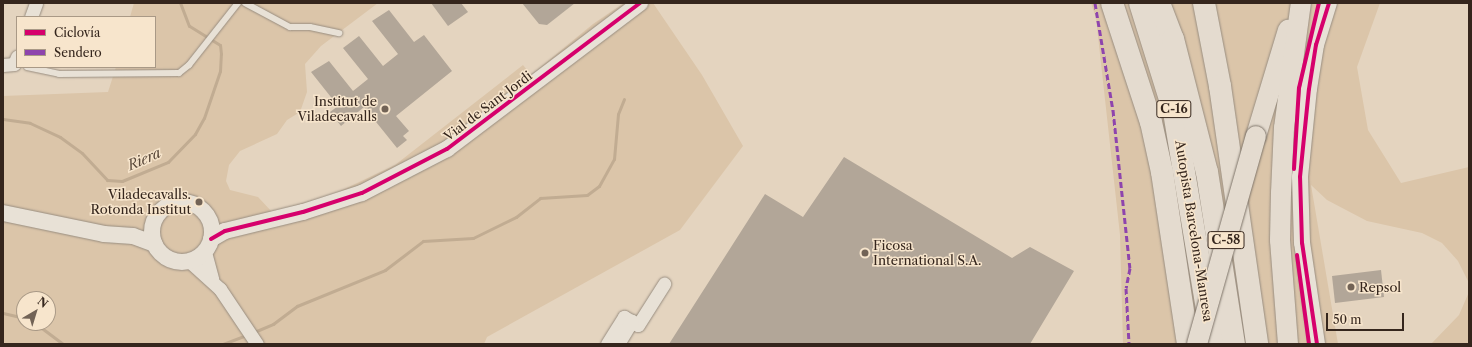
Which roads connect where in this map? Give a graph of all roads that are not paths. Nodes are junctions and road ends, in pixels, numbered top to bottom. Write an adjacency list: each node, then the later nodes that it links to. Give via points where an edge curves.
1 (36, 3): 12 (street)
2 (238, 3): 14 (lane, via 189,65 179,73 59,74)
3 (245, 3): 13 (lane, via 290,27 310,27)
4 (640, 3): 19 (street, Vial de Sant Jordi, via 447,149 362,193 303,212)
5 (1112, 3): 30 (highway, via 1152,129)
6 (1140, 3): 32 (highway, Autopista Barcelona-Manresa / C-16, via 1166,77 1176,118)
7 (1159, 3): 15 (highway, Autopista Barcelona-Manresa / C-16, via 1173,39)
8 (1204, 3): 35 (highway, via 1220,86)
9 (1297, 3): 31 (main road, C-58, bridge)
10 (1301, 3): 36 (main road, via 1284,128 1281,193 1280,240)
11 (1329, 3): 37 (street, via 1316,45 1299,187 1302,243)
12 (31, 16)
13 (339, 33)
14 (36, 68)
15 (1207, 172): 33 (highway, Autopista Barcelona-Manresa / C-16); 34 (highway, via 1218,198)
16 (3, 213): 20 (street)
17 (206, 216): 18 (street, via 196,207 181,203 166,208); 19 (street); 22 (street, via 212,229)
18 (155, 220): 20 (street, via 135,227); 21 (street)
19 (242, 226): 22 (street, Vial de Sant Jordi)
20 (95, 230): 21 (street, via 139,238)
21 (155, 244): 23 (street, via 171,260)
22 (208, 245): 23 (street); 24 (street)
23 (189, 261): 24 (street)
24 (212, 279): 27 (street)
25 (664, 284): 26 (street, via 638,325)
26 (632, 321): 28 (street, via 624,317); 29 (street)
27 (257, 344)
28 (607, 344)
29 (618, 344)
30 (1188, 344)
31 (1197, 344)
32 (1213, 344)
33 (1234, 344)
34 (1246, 344)
35 (1257, 344)
36 (1288, 344)
37 (1316, 344)

